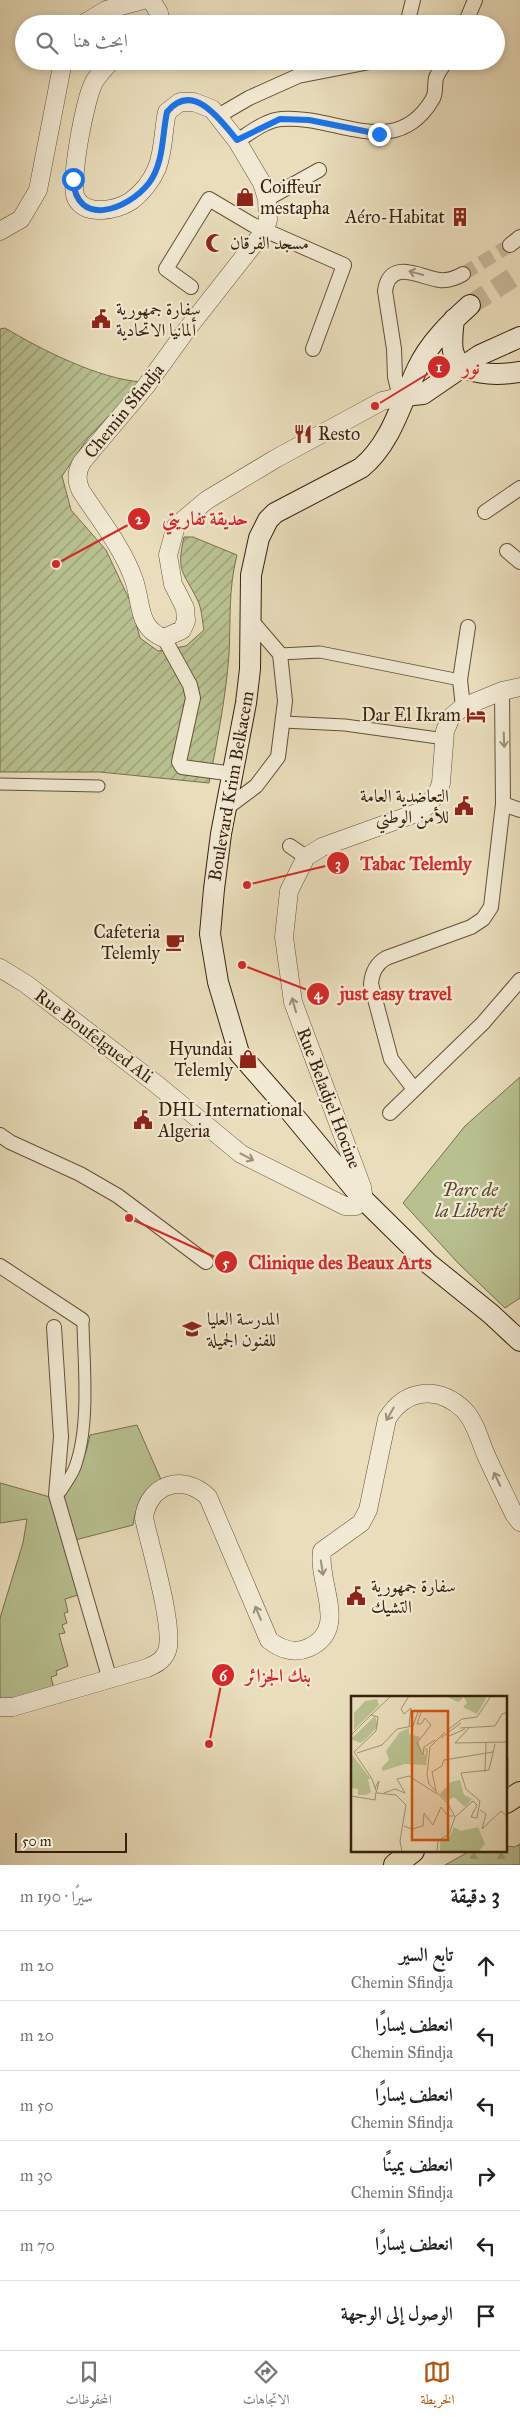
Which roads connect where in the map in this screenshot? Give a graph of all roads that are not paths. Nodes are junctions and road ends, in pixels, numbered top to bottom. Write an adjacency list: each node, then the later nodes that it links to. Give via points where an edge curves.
1 (143, 0): 5 (street)
2 (151, 0): 6 (street)
3 (414, 0): 7 (street)
4 (475, 0): 8 (street)
5 (98, 15)
6 (159, 15)
7 (409, 15)
8 (469, 15)
9 (61, 70): 18 (street, via 38,190)
10 (104, 70): 13 (street, via 94,82 73,179 76,196 86,207 96,210 122,205 150,182 161,155 167,112 175,104 194,102 212,109)
11 (329, 70): 13 (street, via 298,76)
12 (441, 70): 14 (street, via 433,99 408,125 379,134 309,120 280,119)
13 (218, 116): 14 (street)
14 (237, 140): 16 (street, via 262,183)
15 (319, 170): 16 (street)
16 (267, 199): 19 (street)
17 (0, 218): 18 (street)
18 (21, 219): 20 (street)
19 (265, 230): 22 (street, via 209,200 166,269); 26 (street, via 344,265); 36 (street, Chemin Sfindja, via 146,386 82,462 78,472 81,491 126,560 135,581 144,620 154,634)
20 (0, 231)
21 (463, 274): 29 (street, one-way to 29, via 439,280 407,271 394,275 387,282 385,291 395,377)
22 (191, 287)
23 (470, 305): 24 (main road, Boulevard Krim Belkacem)
24 (454, 319): 27 (main road, via 453,353); 29 (main road, Boulevard Krim Belkacem, via 417,368)
25 (520, 337): 27 (main road)
26 (313, 349)
27 (463, 365): 28 (main road, via 491,375); 29 (main road, via 423,394)
28 (520, 372)
29 (404, 396): 34 (main road, Boulevard Krim Belkacem, via 385,442 372,459 361,468 283,508 268,520 259,538 251,575); 36 (street, via 382,401 275,459 207,500 176,526 168,555 173,584 185,608 186,622 182,630)
30 (520, 488): 31 (street)
31 (486, 512)
32 (507, 551): 33 (street)
33 (520, 562)
34 (250, 619): 37 (street); 44 (main road, Boulevard Krim Belkacem, via 247,699)
35 (468, 627): 38 (street)
36 (164, 638): 44 (street, via 190,685 193,698 179,762 182,767)
37 (280, 654): 38 (street, via 320,652); 42 (street, via 285,701)
38 (460, 680): 41 (street)
39 (520, 687): 40 (street)
40 (502, 691): 41 (street); 47 (street, one-way to 47)
41 (463, 707): 43 (street, via 448,723)
42 (283, 722): 43 (street, via 345,725); 48 (street, via 278,757 256,786)
43 (445, 739): 51 (street, via 441,783 437,794 422,811 322,847)
44 (234, 774): 48 (main road, Boulevard Krim Belkacem)
45 (0, 784): 46 (street)
46 (99, 786)
47 (503, 804): 49 (street); 54 (street, via 493,900 488,914 471,927 386,958 374,972 372,984 391,1059)
48 (228, 807): 57 (main road, Boulevard Krim Belkacem, via 221,834 210,934 218,982 239,1054)
49 (520, 810)
50 (290, 846): 51 (street)
51 (306, 857): 57 (street, Rue Beladjel Hocine, one-way to 51, via 362,1187 293,1002 284,936 289,891)
52 (0, 968): 57 (street, Rue Boufelgued Ali, one-way to 57, via 26,984 155,1083 241,1154 345,1206 356,1206)
53 (520, 980): 54 (street, via 483,1023)
54 (414, 1089): 55 (street)
55 (390, 1113)
56 (0, 1135): 58 (street, via 118,1196)
57 (362, 1198): 62 (main road, Boulevard Krim Belkacem, via 429,1264 484,1307)
58 (206, 1262)
59 (0, 1266): 60 (street)
60 (82, 1322): 63 (street, via 80,1448 75,1468)
61 (54, 1327): 65 (street, via 61,1437 56,1496)
62 (520, 1341)
63 (62, 1491)
64 (520, 1522): 65 (street, one-way to 65, via 465,1411 428,1393 404,1400 386,1419 368,1510 361,1523 322,1551 320,1562 331,1615 329,1630 320,1642 306,1649 290,1651 269,1640 208,1498 188,1484 165,1486 148,1503 144,1518 167,1618 167,1651 159,1663)
65 (110, 1680): 66 (street, via 14,1707)
66 (0, 1707)
67 (520, 1793): 68 (main road)
68 (508, 1801)
69 (413, 1852): 70 (main road)
70 (395, 1865)

